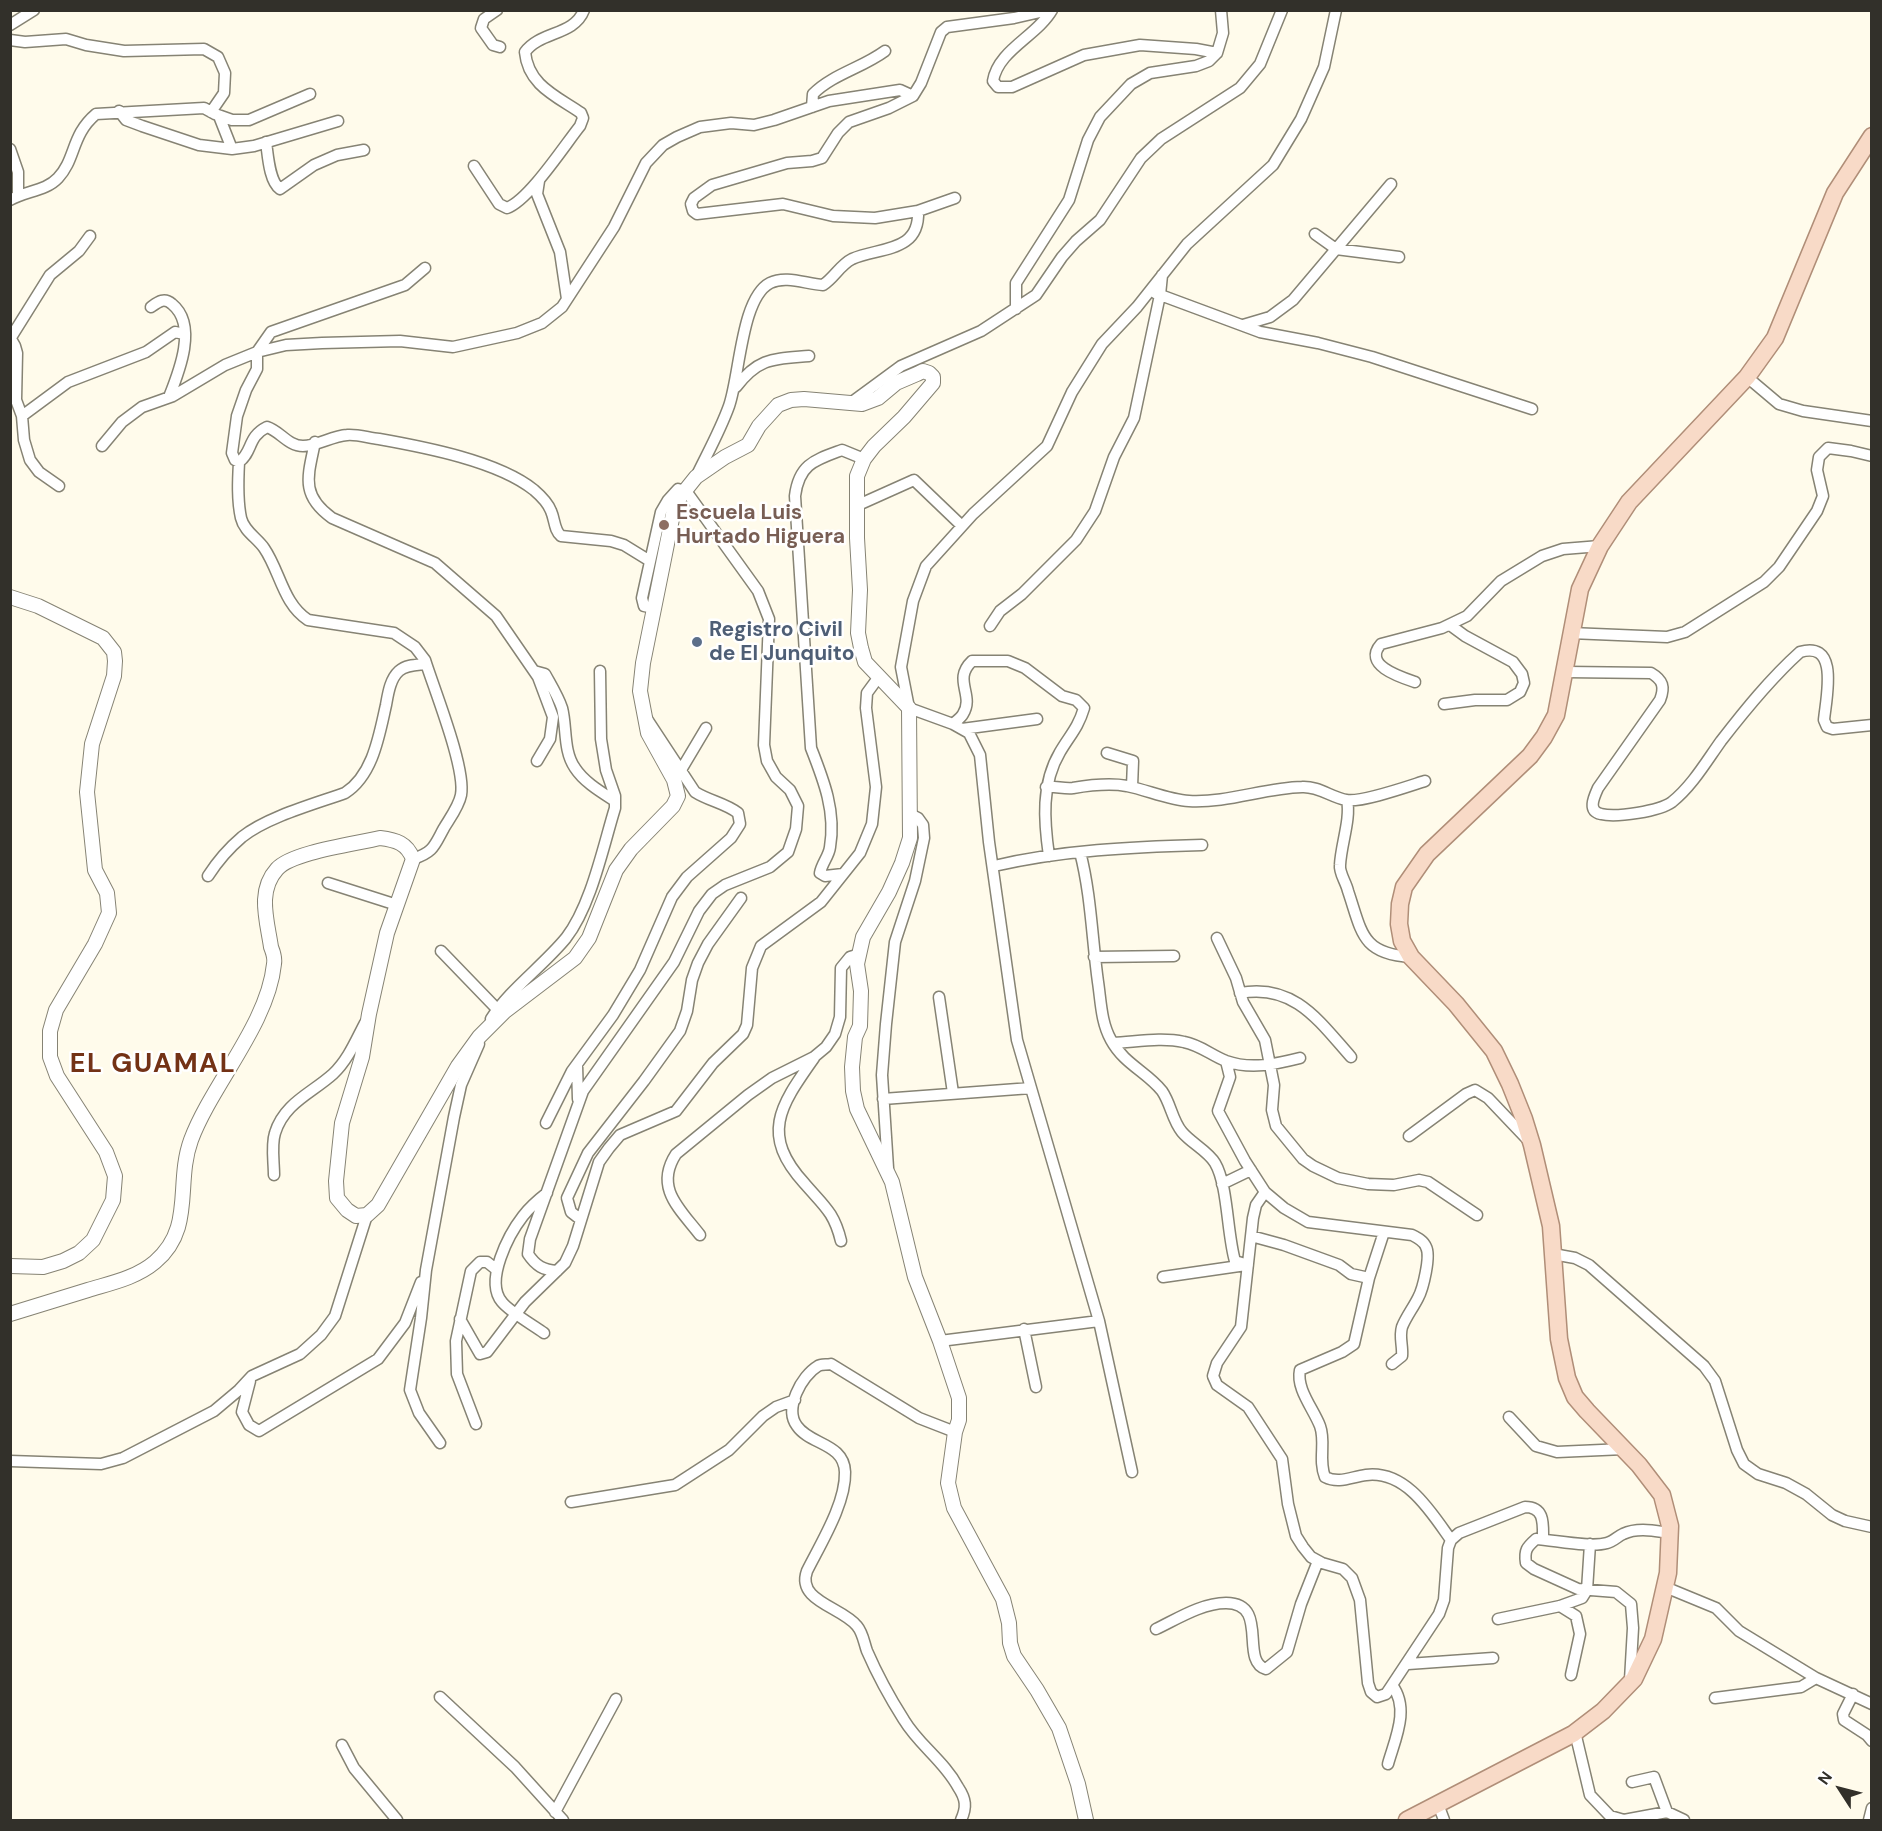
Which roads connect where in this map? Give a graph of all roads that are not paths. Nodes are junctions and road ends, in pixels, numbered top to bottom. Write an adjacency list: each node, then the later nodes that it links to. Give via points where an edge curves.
1 (34, 10): 8 (street)
2 (497, 10): 10 (street, via 484,19 481,28 493,45)
3 (584, 10): 25 (street, via 569,28 532,42 525,52 526,64 536,82 583,118)
4 (1051, 10): 12 (street, via 1046,21 1002,60 994,74 993,81 998,87 1012,87 1084,55 1140,45); 14 (street, via 946,27)
5 (1221, 10): 12 (street, via 1223,33)
6 (1282, 10): 38 (street, via 1260,64 1240,87 1161,139 1141,158 1100,220 1062,257 1036,295)
7 (1336, 10): 35 (street, via 1324,67 1301,119 1274,165 1187,244 1162,275)
8 (10, 25)
9 (10, 40): 17 (street, via 66,39 124,51 204,49 218,57 225,74 224,93)
10 (500, 47)
11 (885, 51): 15 (street, via 824,84 813,94)
12 (1217, 53): 38 (street, via 1196,66 1150,74 1131,84 1100,117 1088,140 1069,200 1016,284)
13 (310, 94): 17 (street, via 249,120)
14 (913, 96): 15 (street, via 900,90); 29 (street, via 849,122 822,158 787,163 712,185 691,204 697,214 783,204 833,216 875,218)
15 (812, 107): 36 (street, via 754,125 700,127 663,145 646,163 614,227)
16 (119, 111): 17 (street, via 204,108); 22 (street, via 126,120 151,130 199,145); 27 (street, via 96,114 86,122 57,180)
17 (215, 114): 22 (street)
18 (338, 121): 20 (street)
19 (1872, 136): 44 (main road, via 1835,193 1775,338)
20 (266, 142): 22 (street); 23 (street, via 274,180 280,189 314,165)
21 (10, 148): 27 (street, via 18,172)
22 (232, 149)
23 (364, 150)
24 (474, 166): 25 (street, via 499,204 507,207)
25 (539, 181): 36 (street, via 537,194 560,252)
26 (1391, 184): 32 (street)
27 (14, 197)
28 (955, 198): 29 (street)
29 (918, 211): 45 (street, via 917,227 908,240 850,260 823,285 784,279 763,288 748,314)
30 (1315, 234): 32 (street)
31 (90, 236): 41 (street, via 79,251 50,275)
32 (1336, 249): 33 (street); 39 (street, via 1283,309)
33 (1399, 257)
34 (425, 268): 42 (street, via 405,285 271,332)
35 (1155, 293): 39 (street); 60 (street, via 1102,344 1072,392 1047,446); 66 (street, via 1134,418 1114,457 1095,511 1076,540 1000,611)
36 (567, 299): 42 (street, via 542,323 517,333 453,346 400,341 322,343 285,345)
37 (152, 307): 40 (street, via 161,300 169,301 184,320)
38 (1016, 309): 47 (street, via 981,331 901,366)
39 (1242, 326): 48 (street, via 1372,357)
40 (184, 334): 46 (street, via 182,363); 49 (street, via 175,332 146,352 68,382)
41 (11, 339): 49 (street, via 17,353 16,400)
42 (257, 352): 46 (street); 55 (street, via 256,369 237,416 232,453)
43 (809, 356): 45 (street, via 760,363)
44 (1747, 377): 50 (street, via 1779,404); 61 (main road, via 1629,502)
45 (734, 390): 56 (street)
46 (169, 397): 52 (street, via 142,406)
47 (852, 402): 54 (street, via 862,404 878,398 896,383 922,371 933,377 928,389); 56 (street, via 804,399 778,405 748,445)
48 (1532, 409)
49 (22, 416): 57 (street, via 30,460)
50 (1872, 421)
51 (315, 442): 55 (street, via 293,444 267,427 258,432); 62 (street, via 349,434 418,446 507,472 546,502 561,536 611,541); 69 (street, via 310,495 317,507 332,518 435,563 496,616)
52 (102, 446)
53 (1872, 456): 67 (street, via 1828,448 1819,457 1817,470 1823,496 1779,567 1764,582 1685,632 1667,637)
54 (864, 459): 59 (street, via 857,476); 95 (street, via 842,450 815,460 803,470 795,496 811,748 825,782 833,823 830,851 820,873)
55 (239, 462): 68 (street, via 242,520 264,549 301,616 394,633 415,647)
56 (696, 477): 58 (street)
57 (59, 486)
58 (686, 491): 62 (street, via 678,489 661,512); 64 (street, via 673,514); 121 (street, via 758,591 769,619 764,745 767,761 798,806 796,830 788,852 770,867 712,894 699,911 674,962 604,1059)
59 (856, 506): 60 (street, via 914,480); 72 (street, via 858,633 866,662)
60 (962, 526): 75 (street, via 926,566 913,601 901,667)
61 (1600, 546): 65 (street, via 1563,549 1542,556 1501,581 1467,616); 67 (main road, via 1580,589)
62 (650, 561): 64 (street, via 642,598 644,606)
63 (10, 597): 140 (street, via 38,606 103,638 114,652 114,676 92,744 87,792 95,870 107,893 109,913 56,1010 50,1031 50,1057 57,1076 106,1152 116,1176 113,1200 93,1239 79,1253 43,1267)
64 (654, 608): 76 (street, via 640,691)
65 (1450, 625): 73 (street, via 1380,644 1375,650 1375,658 1382,666); 74 (street, via 1513,662 1524,683 1520,692 1507,700)
66 (990, 626)
67 (1570, 633): 71 (main road)
68 (426, 664): 93 (street, via 458,763 461,794 433,848); 96 (street, via 410,665 393,679 365,774 356,786 241,837)
69 (534, 671): 82 (street, via 553,717 550,739); 88 (street, via 545,674 556,694 575,768 592,786)
70 (600, 671): 88 (street, via 601,739)
71 (1566, 672): 78 (street, via 1651,673 1660,679 1664,690 1598,788 1592,803 1600,814 1620,815 1671,803 1687,788 1748,706 1800,652 1819,652 1829,671 1824,720 1827,727); 105 (main road, via 1556,715 1530,756 1426,855 1404,886 1399,924 1402,941)
72 (878, 678): 75 (street); 95 (street, via 867,693 866,708 876,787 872,824 860,853)
73 (1415, 682)
74 (1444, 704)
75 (909, 708): 79 (street); 89 (street)
76 (642, 711): 83 (street); 110 (street, via 648,733 674,780 678,796 674,806 616,870 589,938 575,958 504,1011)
77 (1037, 719): 79 (street)
78 (1872, 725)
79 (957, 727): 85 (street, via 967,704 963,675 972,661 1008,661 1025,668 1062,696 1076,700 1084,708 1079,724 1059,753); 94 (street, via 969,733 980,755)
80 (706, 728): 83 (street)
81 (1107, 753): 86 (street, via 1133,761)
82 (537, 761)
83 (681, 770): 116 (street, via 695,792 727,805 738,813 740,824 672,897 640,970)
84 (1425, 781): 87 (street, via 1385,794)
85 (1046, 787): 86 (street); 92 (street)
86 (1132, 787): 87 (street, via 1188,801 1306,786)
87 (1347, 800): 105 (street, via 1349,810 1340,868 1362,933 1375,950)
88 (615, 801): 108 (street, via 587,899 574,926 544,964)
89 (910, 814): 102 (street, via 910,838 902,864 863,937); 120 (street, via 923,825 924,838 895,942 882,1075)
90 (1202, 845): 91 (street)
91 (1080, 852): 92 (street); 104 (street, via 1087,878)
92 (1049, 856): 94 (street)
93 (413, 859): 99 (street); 146 (street, via 404,844 380,838 294,858 278,867 264,894 274,963 269,988 255,1022 191,1139 184,1166 180,1227 155,1262 135,1276)
94 (994, 866): 118 (street, via 1017,1040)
95 (843, 874): 133 (street, via 821,902 761,946 752,968 743,1034 713,1063 676,1111 620,1135 599,1162)
96 (208, 876)
97 (328, 883): 99 (street)
98 (741, 898): 133 (street, via 698,963 680,1031 588,1153 567,1198 571,1212)
99 (397, 905): 109 (street)
100 (1217, 938): 106 (street)
101 (441, 951): 108 (street)
102 (860, 954): 112 (street, via 850,957 841,968 840,1017 835,1034); 126 (street, via 860,1026 855,1037 852,1091)
103 (1174, 956): 104 (street)
104 (1094, 957): 111 (street, via 1103,1020)
105 (1412, 957): 124 (main road, via 1494,1051)
106 (1240, 993): 113 (street, via 1256,990 1288,996 1315,1015); 117 (street, via 1265,1040)
107 (939, 997): 119 (street)
108 (498, 1009): 110 (street)
109 (369, 1014): 127 (street, via 350,1053 334,1073 292,1104 283,1116 274,1134); 131 (street, via 362,1057 342,1123 336,1181 338,1198 346,1210 356,1216)
110 (484, 1032): 131 (street, via 458,1066 378,1205); 141 (street, via 460,1085)
111 (1113, 1043): 115 (street, via 1181,1041); 128 (street, via 1125,1060 1161,1090 1183,1133 1215,1162)
112 (814, 1057): 135 (street, via 772,1078 676,1154 669,1165 669,1195); 137 (street, via 790,1092 779,1118 778,1137 790,1164 837,1222)
113 (1351, 1057)
114 (1300, 1058): 117 (street)
115 (1226, 1061): 117 (street); 125 (street, via 1230,1077 1218,1111)
116 (577, 1065): 121 (street); 122 (street)
117 (1270, 1065): 132 (street, via 1276,1126 1313,1167 1338,1178 1368,1184 1428,1182)
118 (1031, 1088): 119 (street); 150 (street)
119 (952, 1093): 120 (street)
120 (884, 1099): 126 (street)
121 (578, 1105): 130 (street)
122 (546, 1123)
123 (1409, 1136): 124 (street, via 1475,1090 1508,1117)
124 (1532, 1145): 138 (main road, via 1551,1226)
125 (1251, 1170): 128 (street); 129 (street)
126 (888, 1174): 154 (street, via 915,1277)
127 (274, 1175)
128 (1221, 1184): 139 (street, via 1235,1261)
129 (1265, 1192): 134 (street, via 1308,1222); 136 (street, via 1256,1205)
130 (547, 1193): 142 (street, via 522,1217 502,1252); 143 (street, via 528,1254 544,1270)
131 (368, 1215): 156 (street, via 335,1316 300,1354)
132 (1477, 1215)
133 (580, 1220): 143 (street, via 566,1263)
134 (1384, 1232): 145 (street); 155 (street, via 1412,1235 1428,1251 1420,1296 1402,1328 1402,1356)
135 (700, 1235)
136 (1251, 1236): 139 (street); 145 (street)
137 (841, 1241)
138 (1553, 1254): 163 (main road, via 1559,1339 1567,1378 1587,1412); 167 (street, via 1589,1265 1704,1366 1715,1380 1744,1464 1806,1494 1832,1515)
139 (1248, 1265): 144 (street); 172 (street, via 1241,1327 1213,1376 1217,1385 1248,1407 1282,1459 1296,1536)
140 (10, 1266)
141 (426, 1270): 156 (street, via 405,1323 378,1359 259,1431 249,1425 242,1412); 162 (street, via 410,1390 419,1413)
142 (497, 1270): 147 (street, via 495,1288 502,1302); 149 (street, via 480,1262 471,1271)
143 (557, 1271): 147 (street)
144 (1163, 1277)
145 (1369, 1278): 170 (street, via 1354,1344 1300,1370 1298,1380 1321,1429 1321,1467 1325,1477 1334,1481 1369,1474 1406,1485)
146 (32, 1307): 148 (street); 151 (street)
147 (517, 1313): 149 (street, via 487,1352 480,1354); 153 (street)
148 (10, 1314)
149 (460, 1319): 160 (street, via 457,1374)
150 (1099, 1321): 152 (street); 165 (street)
151 (10, 1322)
152 (1024, 1329): 154 (street); 157 (street)
153 (544, 1333)
154 (940, 1341): 161 (street, via 959,1398)
155 (1392, 1364)
156 (252, 1376): 164 (street, via 214,1411 123,1458 101,1464)
157 (1035, 1387)
158 (795, 1400): 161 (street, via 807,1375 819,1365 831,1364 919,1418); 166 (street, via 763,1416 729,1450 675,1485); 200 (street, via 792,1413 797,1426 834,1450 845,1471 838,1505 807,1571 805,1585 816,1598 858,1626 904,1721 947,1768 964,1797 966,1808)
159 (1509, 1417): 163 (street, via 1536,1446 1557,1452)
160 (476, 1424)
161 (955, 1432): 201 (street, via 948,1483 954,1508 1004,1599 1014,1656 1059,1728)
162 (440, 1443)
163 (1624, 1449): 168 (main road, via 1662,1495)
164 (10, 1461)
165 (1132, 1472)
166 (571, 1502)
167 (1872, 1527)
168 (1670, 1533): 171 (street, via 1636,1530 1607,1543); 173 (main road)
169 (1543, 1539): 170 (street, via 1540,1512 1526,1507 1459,1533); 171 (street); 174 (street, via 1526,1547 1526,1563 1541,1573)
170 (1451, 1540): 179 (street, via 1444,1600)
171 (1590, 1544): 174 (street)
172 (1318, 1561): 177 (street, via 1287,1652 1266,1669 1260,1668 1256,1660 1252,1622 1240,1606 1226,1603 1204,1607); 183 (street, via 1343,1569 1352,1578 1360,1600 1371,1692 1377,1697)
173 (1665, 1587): 181 (street, via 1716,1608 1739,1632); 182 (main road, via 1653,1639)
174 (1587, 1590): 175 (street, via 1582,1598); 182 (street, via 1616,1592 1631,1604)
175 (1560, 1606): 176 (street); 180 (street, via 1576,1616 1580,1634)
176 (1498, 1619)
177 (1156, 1629)
178 (1493, 1658): 179 (street)
179 (1408, 1664): 183 (street)
180 (1571, 1675)
181 (1816, 1677): 184 (street); 186 (street, via 1801,1687)
182 (1630, 1683): 189 (main road, via 1604,1711)
183 (1392, 1686): 192 (street, via 1402,1705)
184 (1853, 1694): 188 (street); 190 (street, via 1844,1720)
185 (440, 1697): 196 (street, via 515,1767)
186 (1715, 1698)
187 (616, 1699): 196 (street)
188 (1872, 1704)
189 (1575, 1732): 194 (main road); 197 (street, via 1590,1795 1610,1816 1624,1820)
190 (1872, 1741)
191 (342, 1745): 198 (street, via 354,1768)
192 (1388, 1764)
193 (1632, 1782): 197 (street, via 1654,1778)
194 (1438, 1804): 202 (main road); 203 (street)
195 (1872, 1808): 205 (street)
196 (555, 1812): 199 (street)
197 (1667, 1812): 204 (street)
198 (397, 1821)
199 (563, 1821)
200 (961, 1821)
201 (1086, 1821)
202 (1407, 1821)
203 (1444, 1821)
204 (1684, 1821)
205 (1869, 1821)

